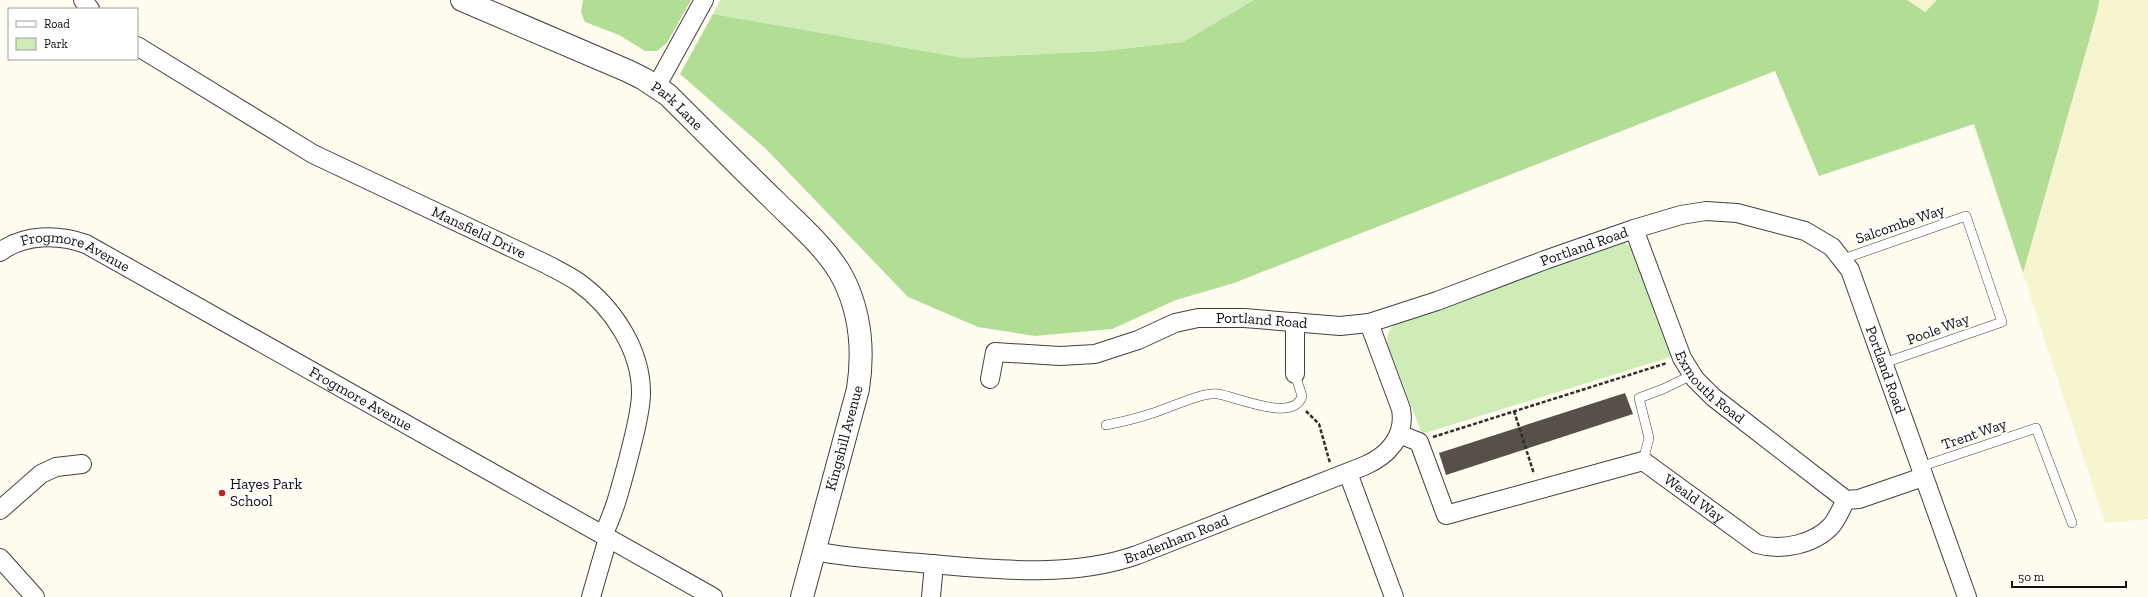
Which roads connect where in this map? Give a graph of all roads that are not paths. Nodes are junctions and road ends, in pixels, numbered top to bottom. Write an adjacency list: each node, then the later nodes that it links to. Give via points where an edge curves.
1 (83, 0): 4 (street)
2 (462, 0): 6 (street, Park Lane, via 628,71)
3 (704, 0): 6 (street)
4 (89, 8)
5 (138, 47): 27 (street, Mansfield Drive, via 313,154 546,264 578,282 599,300 631,346 641,394 637,424)
6 (656, 87): 10 (street, Park Lane, via 668,95 805,231)
7 (1634, 229): 9 (street, Portland Road, via 1694,212 1737,213 1791,226 1815,235); 13 (street, Portland Road); 16 (street, Exmouth Road, via 1682,358)
8 (0, 252): 27 (street, Frogmore Avenue, via 12,245 39,237 62,238 86,244)
9 (1843, 259): 12 (lane, Salcombe Way, via 1966,216); 14 (street, Portland Road, via 1850,270)
10 (843, 278): 28 (street, Kingshill Avenue, via 859,322 861,369 858,389)
11 (1295, 322): 13 (street, Portland Road, via 1340,326); 15 (street); 17 (street, Portland Road, via 1198,318 1175,323 1138,340 1095,354 1060,356 995,352)
12 (2002, 322): 14 (lane, Poole Way)
13 (1369, 323): 19 (street, Bradenham Road, via 1401,409 1402,422)
14 (1884, 363): 22 (street, Portland Road)
15 (1295, 374): 18 (lane, via 1302,396 1298,404 1284,409 1211,394 1154,413)
16 (1692, 375): 20 (lane, via 1639,398 1649,438); 24 (street, Exmouth Road, via 1712,397)
17 (990, 379)
18 (1106, 425)
19 (1399, 434): 20 (street, via 1419,442 1446,515); 23 (street, Bradenham Road, via 1381,457)
20 (1643, 461): 24 (street, Weald Way, via 1757,544 1766,546 1787,547 1822,534 1837,518)
21 (82, 464): 25 (street, via 56,467 41,474)
22 (1922, 472): 24 (street, via 1859,499); 26 (lane, Trent Way, via 2036,428); 37 (street, Portland Road)
23 (1341, 476): 30 (street, Bradenham Road, via 1107,565 1034,569); 36 (street)
24 (1846, 500)
25 (0, 510)
26 (2072, 523)
27 (606, 537): 32 (street, Mansfield Drive); 33 (street, Frogmore Avenue)
28 (814, 551): 30 (street, Bradenham Road); 34 (street, Kingshill Avenue)
29 (0, 558): 31 (street)
30 (934, 564): 35 (street)
31 (35, 597)
32 (591, 597)
33 (713, 597)
34 (802, 597)
35 (931, 597)
36 (1394, 597)
37 (1967, 597)

